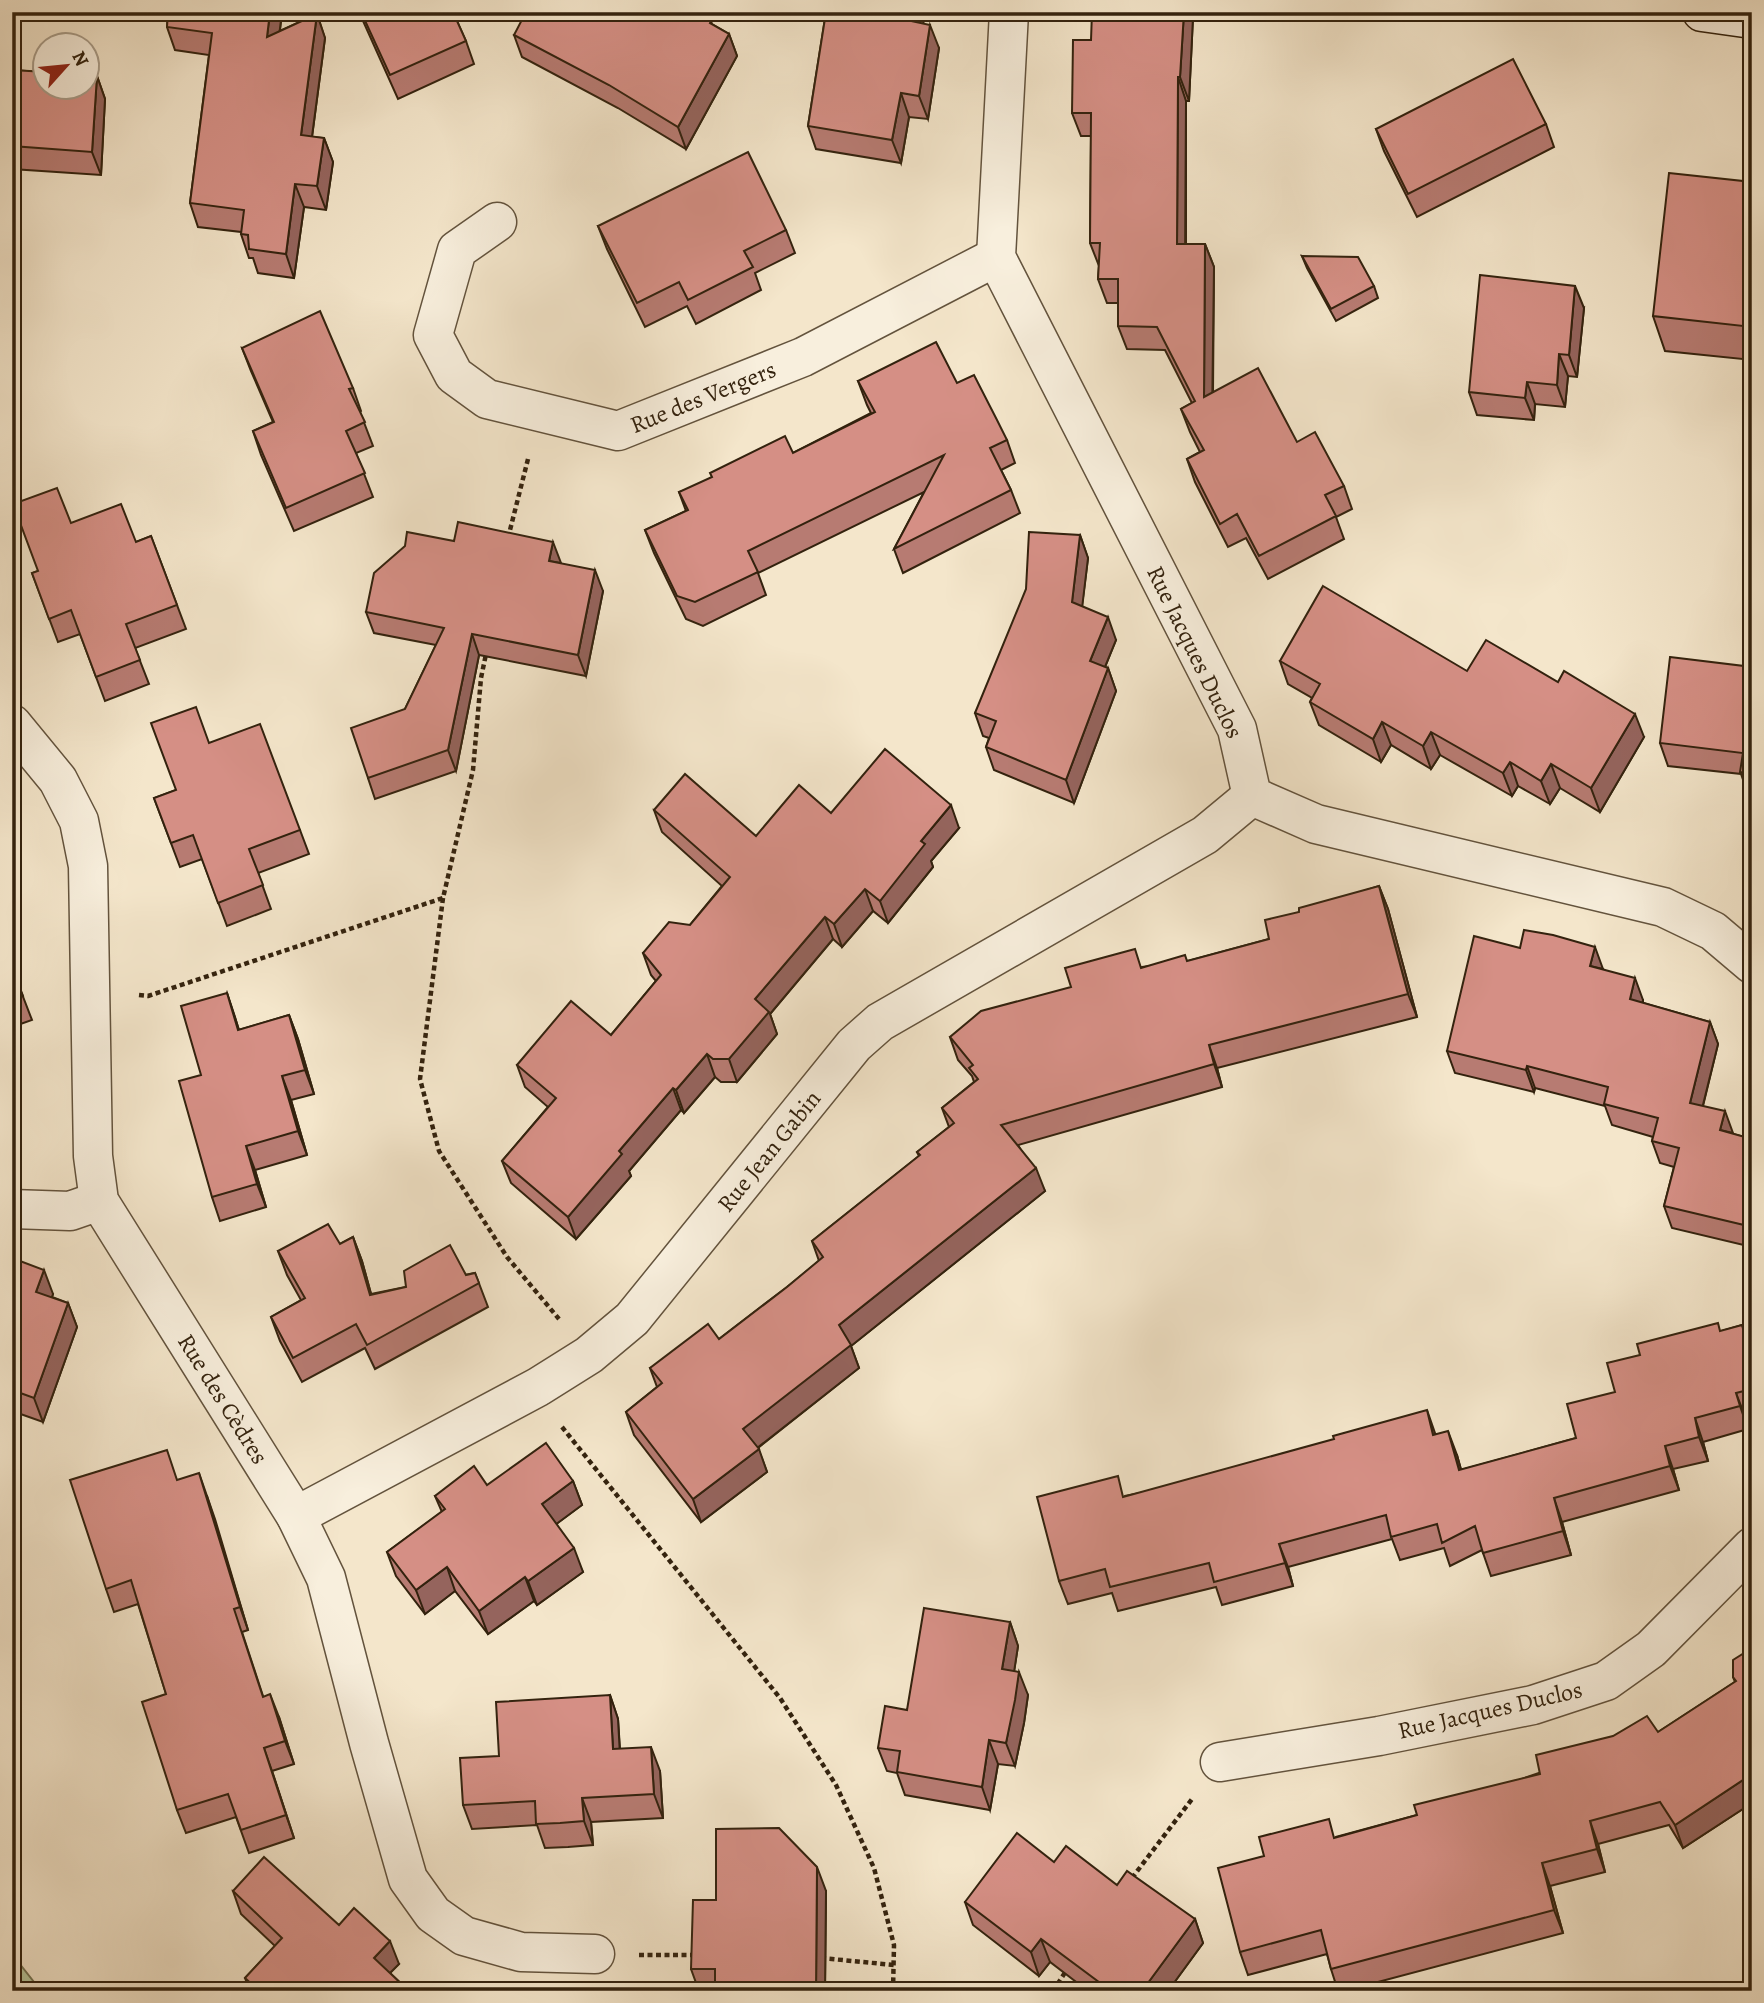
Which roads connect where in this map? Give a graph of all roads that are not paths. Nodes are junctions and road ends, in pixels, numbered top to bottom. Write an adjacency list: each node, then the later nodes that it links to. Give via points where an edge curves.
1 (1009, 12): 5 (street)
2 (1702, 12): 3 (street)
3 (1752, 19)
4 (497, 222): 5 (street, Rue des Vergers, via 457,250 433,335 454,375 487,399 618,431 803,357)
5 (996, 257): 7 (street, Rue Jacques Duclos, via 1237,729)
6 (12, 724): 9 (street, Rue des Cèdres, via 58,780 79,821 88,866 93,1156)
7 (1252, 796): 8 (street, via 1316,824 1662,907 1713,931); 11 (street, Rue Jean Gabin, via 1205,835 880,1022 854,1045 632,1319 589,1355)
8 (1752, 964)
9 (99, 1201): 10 (street, via 70,1211); 11 (street, Rue des Cèdres)
10 (12, 1209)
11 (296, 1516): 14 (street, Rue des Cèdres, via 326,1578 408,1879 433,1914 464,1936 521,1952)
12 (1752, 1547): 13 (street, Rue Jacques Duclos, via 1651,1648 1606,1681 1533,1705)
13 (1220, 1762)
14 (595, 1954)

